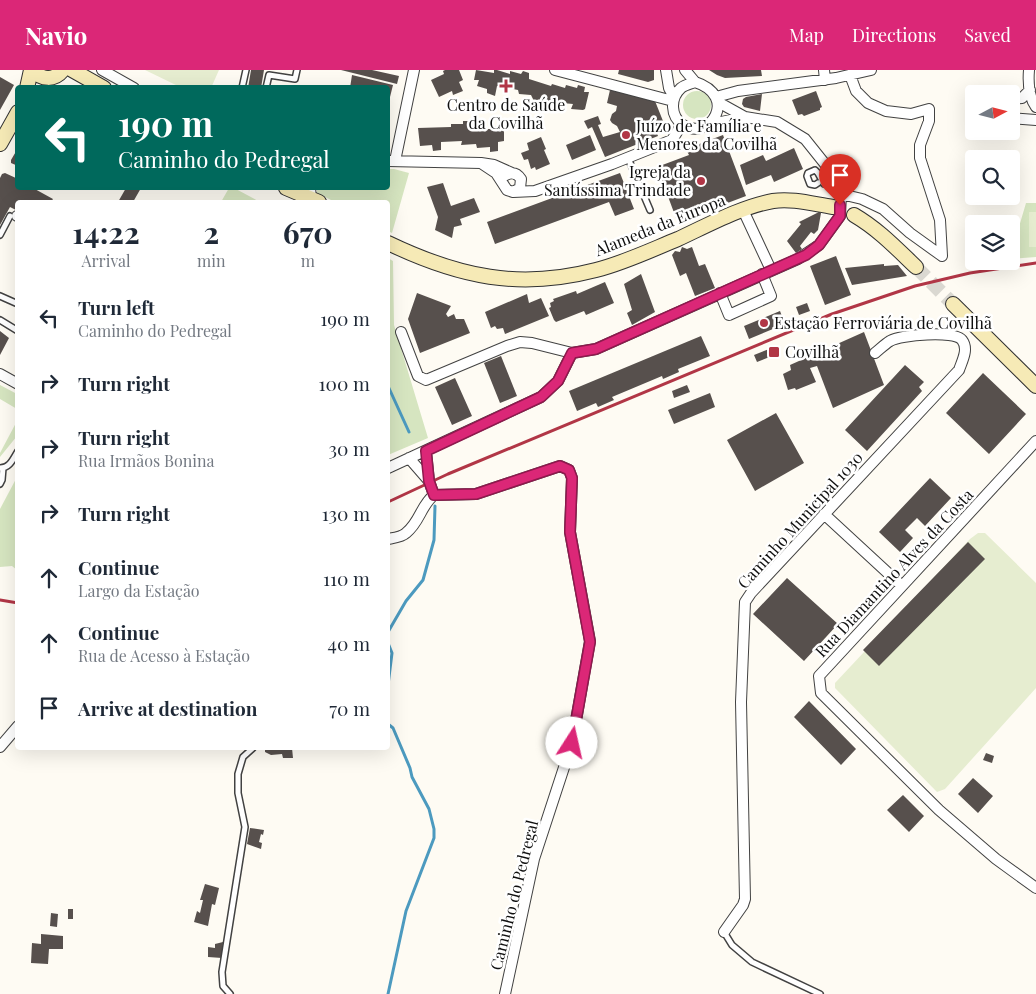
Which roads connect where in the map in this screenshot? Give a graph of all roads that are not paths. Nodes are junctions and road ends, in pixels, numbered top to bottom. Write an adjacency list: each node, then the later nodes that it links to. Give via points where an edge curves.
1 (32, 70): 15 (main road); 17 (main road)
2 (63, 70): 15 (main road)
3 (72, 70): 19 (main road)
4 (102, 70): 20 (street)
5 (246, 70): 21 (lane)
6 (297, 70): 22 (lane, via 295,79 269,75)
7 (414, 70): 38 (street)
8 (555, 70): 27 (street)
9 (666, 70): 27 (street)
10 (685, 70): 16 (street)
11 (871, 70): 14 (street)
12 (1029, 70): 24 (street)
13 (825, 75): 14 (street); 25 (street)
14 (850, 75): 46 (street, via 856,91 868,103 886,111 911,114 929,109 920,158 940,220 942,256 884,209 862,198)
15 (48, 78): 18 (main road)
16 (694, 82): 23 (street); 27 (street, via 683,86)
17 (28, 85)
18 (40, 85)
19 (99, 85)
20 (129, 85)
21 (243, 85)
22 (267, 85)
23 (708, 87): 25 (street); 28 (street)
24 (1030, 90): 26 (street); 29 (street)
25 (738, 91): 28 (street)
26 (1020, 98)
27 (673, 99): 34 (street, via 673,110)
28 (717, 100): 31 (street); 35 (street, via 714,119)
29 (1036, 107)
30 (15, 117): 36 (main road)
31 (745, 117): 35 (street); 43 (street, via 777,122 805,138)
32 (1020, 119): 33 (street)
33 (1036, 120)
34 (682, 124): 35 (street, via 690,128); 37 (street, via 672,140)
35 (707, 125)
36 (0, 144)
37 (628, 158): 44 (street); 48 (lane)
38 (391, 160): 39 (street)
39 (481, 163): 40 (street, via 494,165); 41 (street, via 496,173)
40 (516, 176): 41 (street, via 506,175); 44 (street, via 530,186); 45 (street, via 520,188)
41 (502, 183): 45 (street)
42 (818, 183): 43 (lane, via 810,184 808,173 815,170 824,184)
43 (835, 183): 46 (street)
44 (545, 188): 45 (street)
45 (513, 192)
46 (841, 194): 55 (street, via 840,216 819,245 798,259)
47 (833, 207): 49 (main road, Alameda da Europa, via 800,201 773,201)
48 (650, 210)
49 (743, 210): 53 (main road, Alameda da Europa, via 616,264 549,279 512,280 468,273 439,265); 55 (street)
50 (854, 215): 54 (main road, via 881,234)
51 (15, 216): 52 (lane)
52 (0, 235)
53 (390, 244)
54 (916, 267)
55 (766, 272): 56 (street); 56 (street, via 771,296 728,314)
56 (720, 293): 63 (street, via 596,349)
57 (0, 296): 58 (lane)
58 (15, 303)
59 (953, 304): 67 (main road)
60 (0, 320): 61 (lane)
61 (15, 329)
62 (401, 332): 63 (street, via 418,376 426,380 520,342)
63 (572, 353): 69 (street, via 558,381 541,397)
64 (875, 354): 77 (street, Caminho Municipal 1030, via 892,340 918,335 951,334 962,340 965,346 958,370)
65 (0, 374): 66 (street)
66 (15, 382)
67 (1036, 386)
68 (1036, 441): 79 (street, Rua Diamantino Alves da Costa)
69 (426, 451): 71 (street); 74 (street)
70 (15, 457): 73 (lane, via 10,465)
71 (409, 458): 72 (street); 74 (street)
72 (390, 467)
73 (2, 468): 75 (lane)
74 (429, 481): 76 (street)
75 (0, 484)
76 (434, 495): 78 (street, via 426,501 417,522 405,535); 86 (street, Caminho do Pedregal, via 476,494 560,466 569,470 572,478 570,532 590,642 572,743 534,858)
77 (824, 514): 79 (street); 84 (street, Caminho Municipal 1030, via 745,602 741,702 744,899)
78 (390, 539)
79 (902, 586): 83 (street, Rua Diamantino Alves da Costa, via 819,676 821,693 939,810)
80 (15, 730): 81 (street)
81 (0, 747)
82 (252, 750): 85 (lane, via 243,758 238,774 245,827 222,972 223,986)
83 (1036, 888)
84 (724, 932): 87 (lane, via 732,945 752,962)
85 (230, 994)
86 (505, 994)
87 (820, 994)

